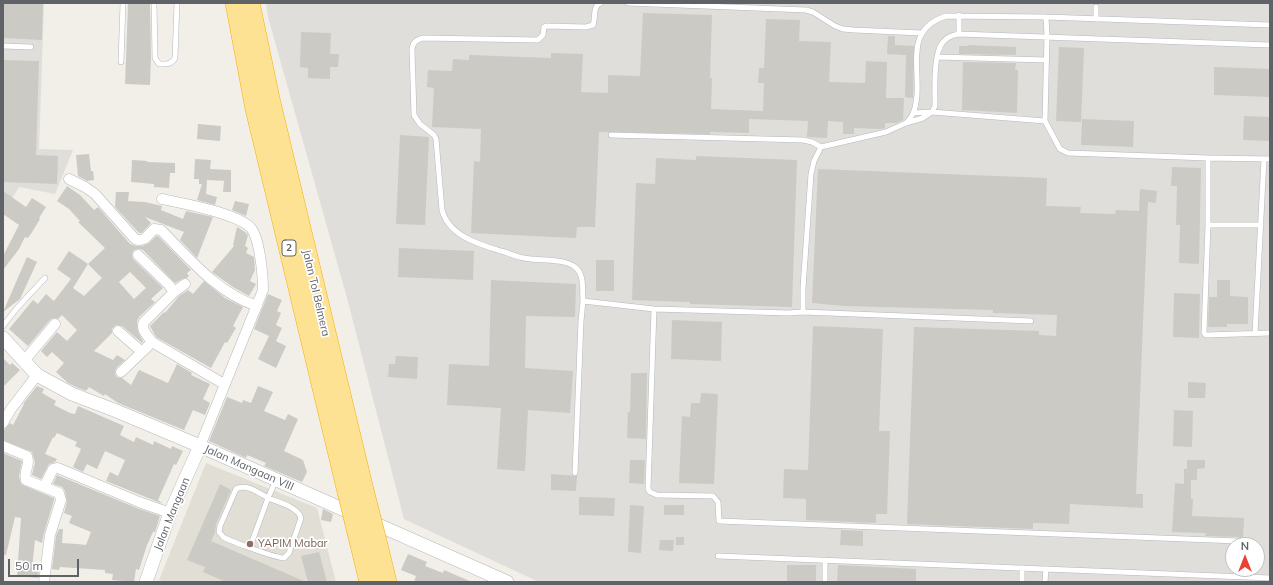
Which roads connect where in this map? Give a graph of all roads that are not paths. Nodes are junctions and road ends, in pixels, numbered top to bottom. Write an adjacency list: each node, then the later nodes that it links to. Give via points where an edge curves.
1 (123, 3): 21 (lane)
2 (154, 3): 3 (lane, via 154,58 159,64 168,64 174,58)
3 (177, 3)
4 (235, 3): 62 (highway, Jalan Tol Belmera / 2, via 255,109)
5 (250, 3): 62 (highway, Jalan Tol Belmera / 2)
6 (601, 3): 39 (lane, via 596,7 593,25 546,26 538,40 423,38 413,43 412,49 414,115 436,139 444,219 474,243 524,258 567,262 574,266 582,279)
7 (628, 3): 13 (lane, via 806,10 843,29)
8 (1096, 7): 11 (lane)
9 (959, 15): 10 (lane); 13 (lane, via 936,19); 14 (lane)
10 (1046, 17): 11 (lane); 15 (lane)
11 (1096, 19): 12 (lane)
12 (1270, 25)
13 (921, 33): 23 (lane, via 918,44)
14 (959, 34): 15 (lane); 19 (lane, via 944,40)
15 (1047, 36): 16 (lane); 20 (lane)
16 (1270, 45)
17 (3, 46): 18 (lane)
18 (31, 47)
19 (937, 57): 20 (lane); 22 (lane, via 935,106)
20 (1047, 60): 24 (lane)
21 (120, 62)
22 (932, 112): 23 (lane); 24 (lane); 25 (lane, via 923,118)
23 (914, 113): 25 (lane)
24 (1045, 121): 28 (lane, via 1060,148 1068,153)
25 (906, 123): 27 (lane, via 886,132)
26 (611, 135): 27 (lane, via 803,140)
27 (821, 147): 42 (lane, via 811,174)
28 (1208, 158): 29 (lane); 33 (lane)
29 (1264, 159): 30 (lane); 34 (lane)
30 (1270, 159)
31 (69, 179): 40 (street, via 95,194 136,239 145,239 154,229 161,230 217,284)
32 (162, 199): 40 (street, via 223,214 250,228 259,250 263,277)
33 (1208, 225): 34 (lane); 47 (lane, via 1204,333 1206,335)
34 (1261, 225): 47 (lane)
35 (138, 255): 38 (street)
36 (45, 278): 45 (lane)
37 (185, 284): 38 (street)
38 (174, 292): 49 (street, via 142,325)
39 (583, 301): 41 (lane); 59 (lane)
40 (257, 306): 55 (street)
41 (654, 309): 42 (lane); 65 (lane, via 648,489 657,495 713,496 718,502 719,521)
42 (803, 312): 43 (lane)
43 (1031, 321)
44 (55, 324): 52 (street)
45 (3, 326)
46 (118, 331): 51 (street)
47 (1255, 332): 48 (lane)
48 (1270, 333)
49 (152, 342): 51 (street); 55 (street)
50 (5, 345): 52 (street, Jalan Mangaan VIII)
51 (142, 352): 53 (street)
52 (24, 361): 54 (street, Jalan Mangaan VIII)
53 (121, 372)
54 (38, 375): 56 (street); 58 (street, Jalan Mangaan VIII, via 72,394)
55 (224, 384): 58 (street)
56 (3, 423)
57 (3, 446): 61 (street, via 28,456 26,480)
58 (200, 446): 60 (street, Jalan Mangaan VIII); 64 (street, Jalan Mangaan)
59 (575, 473)
60 (276, 480): 63 (lane); 77 (street, Jalan Mangaan VIII)
61 (44, 487): 64 (street, via 53,469 58,468); 73 (street, via 59,493 62,500 50,535)
62 (356, 491): 66 (highway, Jalan Tol Belmera / 2, bridge)
63 (268, 498): 67 (lane); 67 (lane, via 246,487 236,489 220,526 219,532 223,537); 67 (lane, via 300,513 301,518 289,553 284,558 278,558)
64 (170, 513): 74 (street, Jalan Mangaan)
65 (1225, 540)
66 (369, 543): 75 (highway, Jalan Tol Belmera / 2); 76 (highway, Jalan Tol Belmera / 2)
67 (250, 547)
68 (718, 556): 69 (lane)
69 (825, 560): 70 (lane); 78 (lane)
70 (1022, 568): 71 (lane); 79 (lane)
71 (1046, 569): 72 (lane); 80 (lane)
72 (1270, 578)
73 (44, 582)
74 (146, 582)
75 (369, 582)
76 (387, 582)
77 (507, 582)
78 (825, 582)
79 (1022, 582)
80 (1045, 582)

